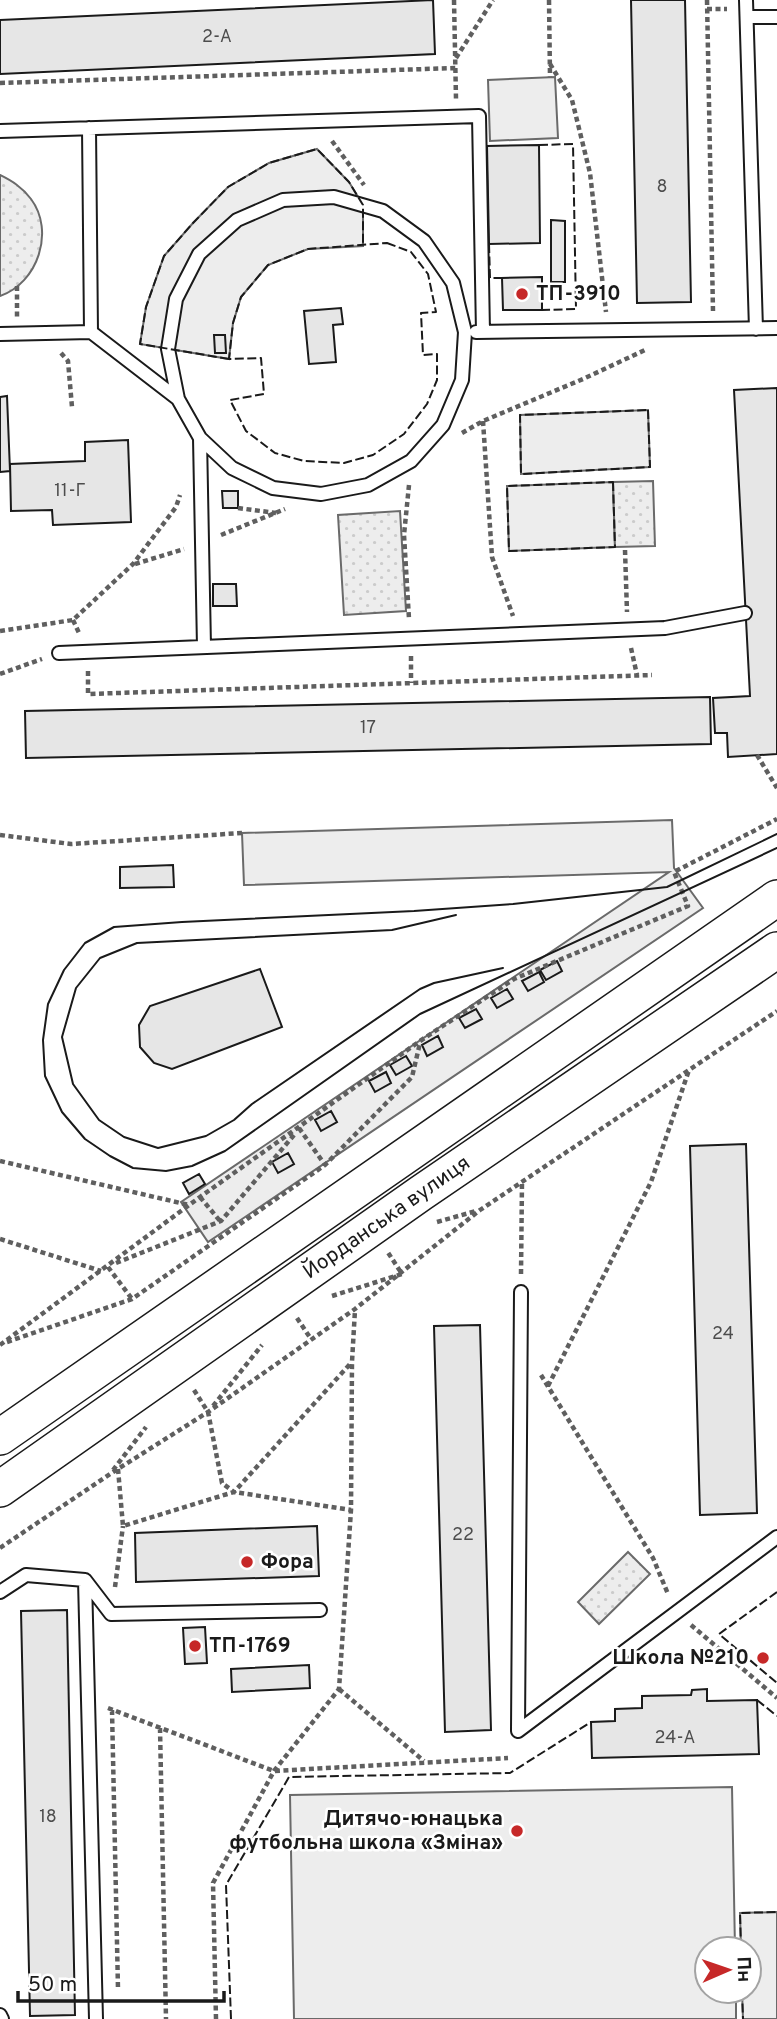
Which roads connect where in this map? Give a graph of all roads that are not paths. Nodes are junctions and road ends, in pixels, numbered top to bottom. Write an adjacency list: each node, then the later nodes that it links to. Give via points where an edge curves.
1 (746, 0): 2 (lane)
2 (747, 17): 3 (lane); 7 (lane)
3 (777, 17)
4 (89, 128): 5 (lane); 8 (lane); 10 (lane, via 479,116)
5 (0, 131)
6 (777, 328): 7 (lane)
7 (756, 329): 10 (lane)
8 (91, 332): 11 (lane); 12 (lane)
9 (465, 332): 10 (lane); 12 (lane, via 453,283 424,241 383,211 334,197 283,200 237,220 199,254 176,299 168,349); 13 (lane, via 462,380 443,425 411,461 368,485 321,495 272,488 232,468)
10 (483, 332)
11 (0, 334)
12 (178, 399): 13 (lane)
13 (200, 438): 15 (lane)
14 (745, 613): 15 (lane, via 665,628)
15 (204, 647): 16 (lane)
16 (60, 653)
17 (777, 898): 20 (main road, Йорданська вулиця)
18 (777, 950): 21 (main road, Йорданська вулиця)
19 (521, 1292): 22 (lane, via 518,1731)
20 (0, 1437)
21 (0, 1489)
22 (777, 1536)
23 (85, 1580): 24 (lane, via 26,1575); 25 (lane, via 111,1614); 26 (lane)
24 (0, 1592)
25 (320, 1610)
26 (96, 2019)

